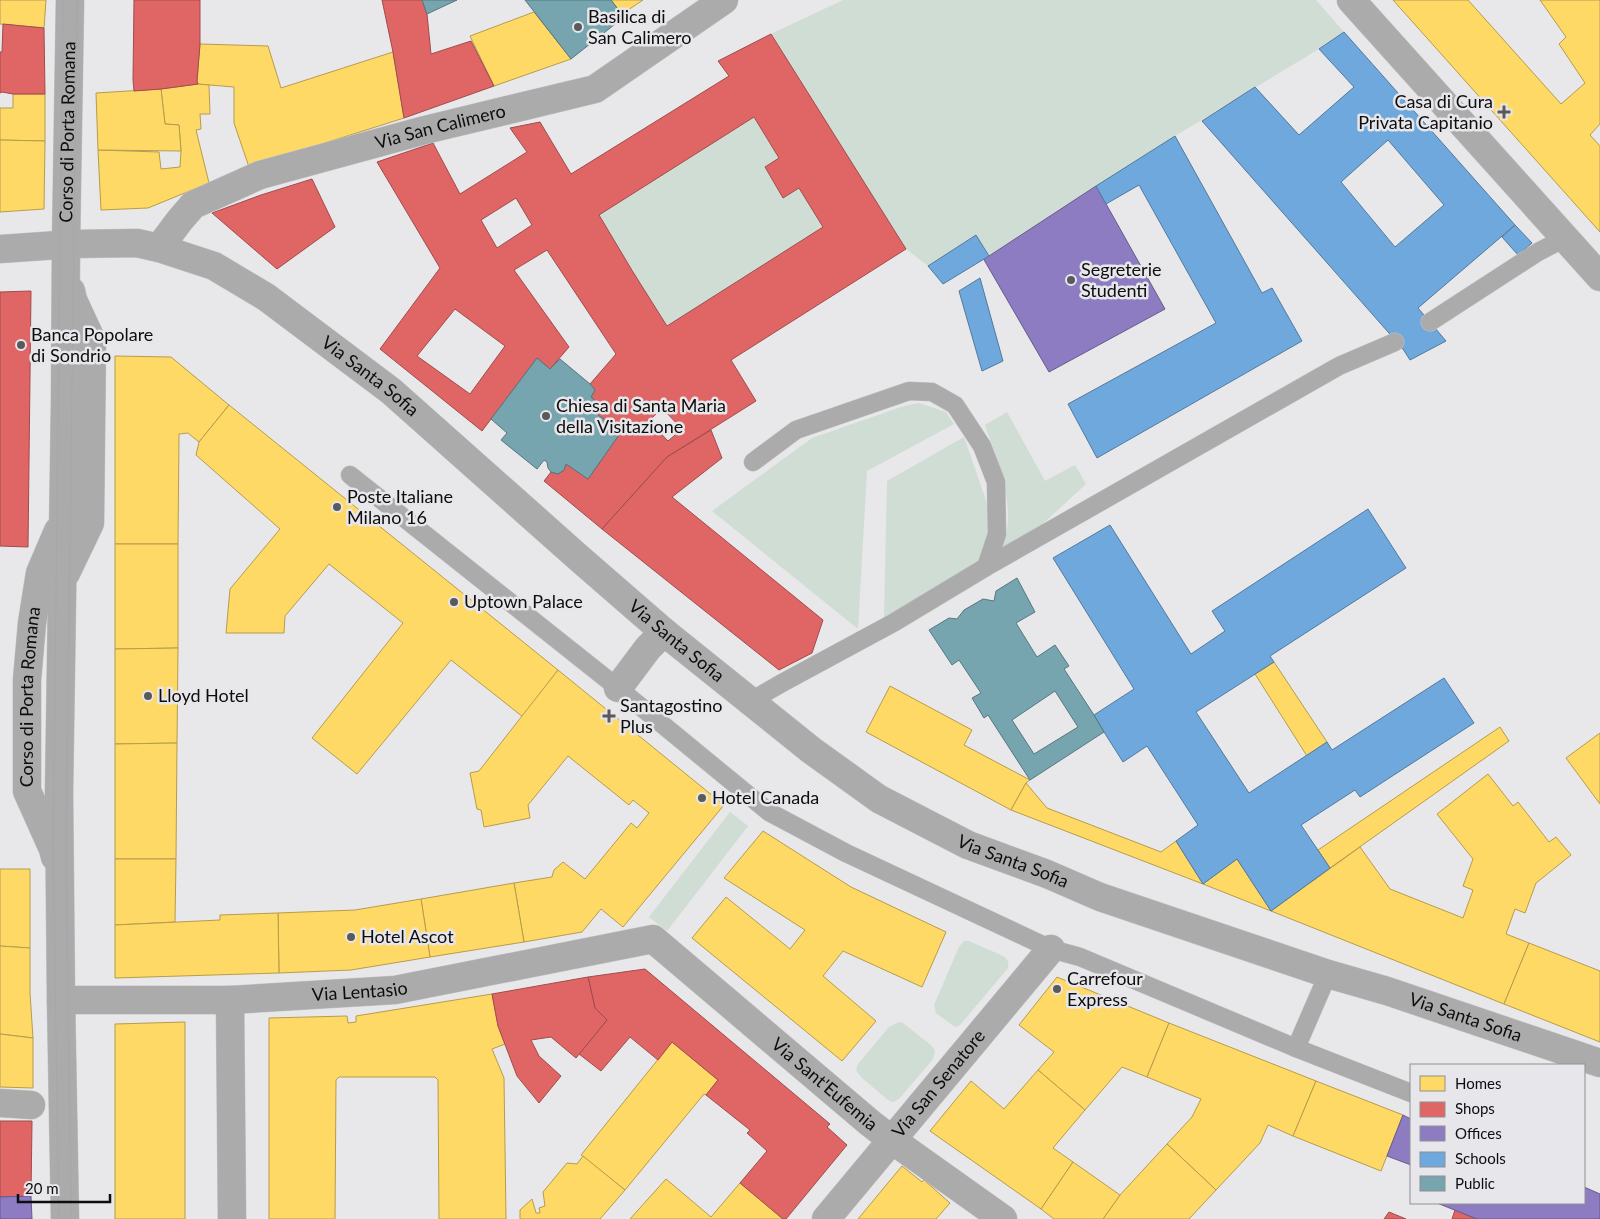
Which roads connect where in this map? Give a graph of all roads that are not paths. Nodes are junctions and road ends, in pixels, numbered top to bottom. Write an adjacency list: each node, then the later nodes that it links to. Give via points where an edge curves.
1 (70, 0): 7 (street, Corso di Porta Romana)
2 (724, 0): 5 (street, Via San Calimero, via 595,89 425,130 260,175 193,205)
3 (1351, 0): 4 (street)
4 (1565, 238): 8 (street); 9 (lane)
5 (159, 248): 7 (street, Via Santa Sofia, via 137,243); 16 (street, Via Santa Sofia, via 214,266 266,297 391,391)
6 (0, 249): 7 (street, Via Santa Sofia)
7 (68, 250): 13 (street, Corso di Porta Romana); 15 (street, Corso di Porta Romana, via 74,300 92,341 90,523)
8 (1600, 277)
9 (1430, 322)
10 (1395, 342): 14 (lane, via 1339,366)
11 (753, 462): 14 (lane, via 796,430 909,391 932,392 955,405 982,446 996,482 997,534)
12 (350, 475): 17 (lane)
13 (63, 520): 15 (street, Corso di Porta Romana); 19 (street, Corso di Porta Romana, via 40,573 27,680 27,791 53,848)
14 (986, 567): 18 (lane, via 894,623)
15 (62, 578): 19 (street, Corso di Porta Romana)
16 (664, 632): 17 (street); 18 (street, Via Santa Sofia)
17 (618, 688): 21 (lane, via 770,812 846,853)
18 (749, 702): 22 (street, Via Santa Sofia, via 879,799 968,845 1100,897)
19 (60, 873): 23 (street, Corso di Porta Romana)
20 (654, 939): 24 (street, Via Lentasio, via 395,990); 30 (street, Via Sant'Eufemia)
21 (1051, 949): 25 (lane, via 1080,957); 30 (street, Via San Senatore)
22 (1328, 974): 25 (lane); 26 (street, Via Santa Sofia, via 1404,996)
23 (61, 1000): 24 (street, Via Lentasio); 31 (street, Corso di Porta Romana)
24 (230, 1000): 32 (street)
25 (1296, 1048): 27 (lane)
26 (1600, 1063)
27 (1410, 1093)
28 (0, 1103): 29 (street)
29 (31, 1105)
30 (892, 1140): 33 (street, Via San Senatore); 34 (street, Via Sant'Eufemia)
31 (65, 1219)
32 (232, 1219)
33 (826, 1219)
34 (1003, 1219)

